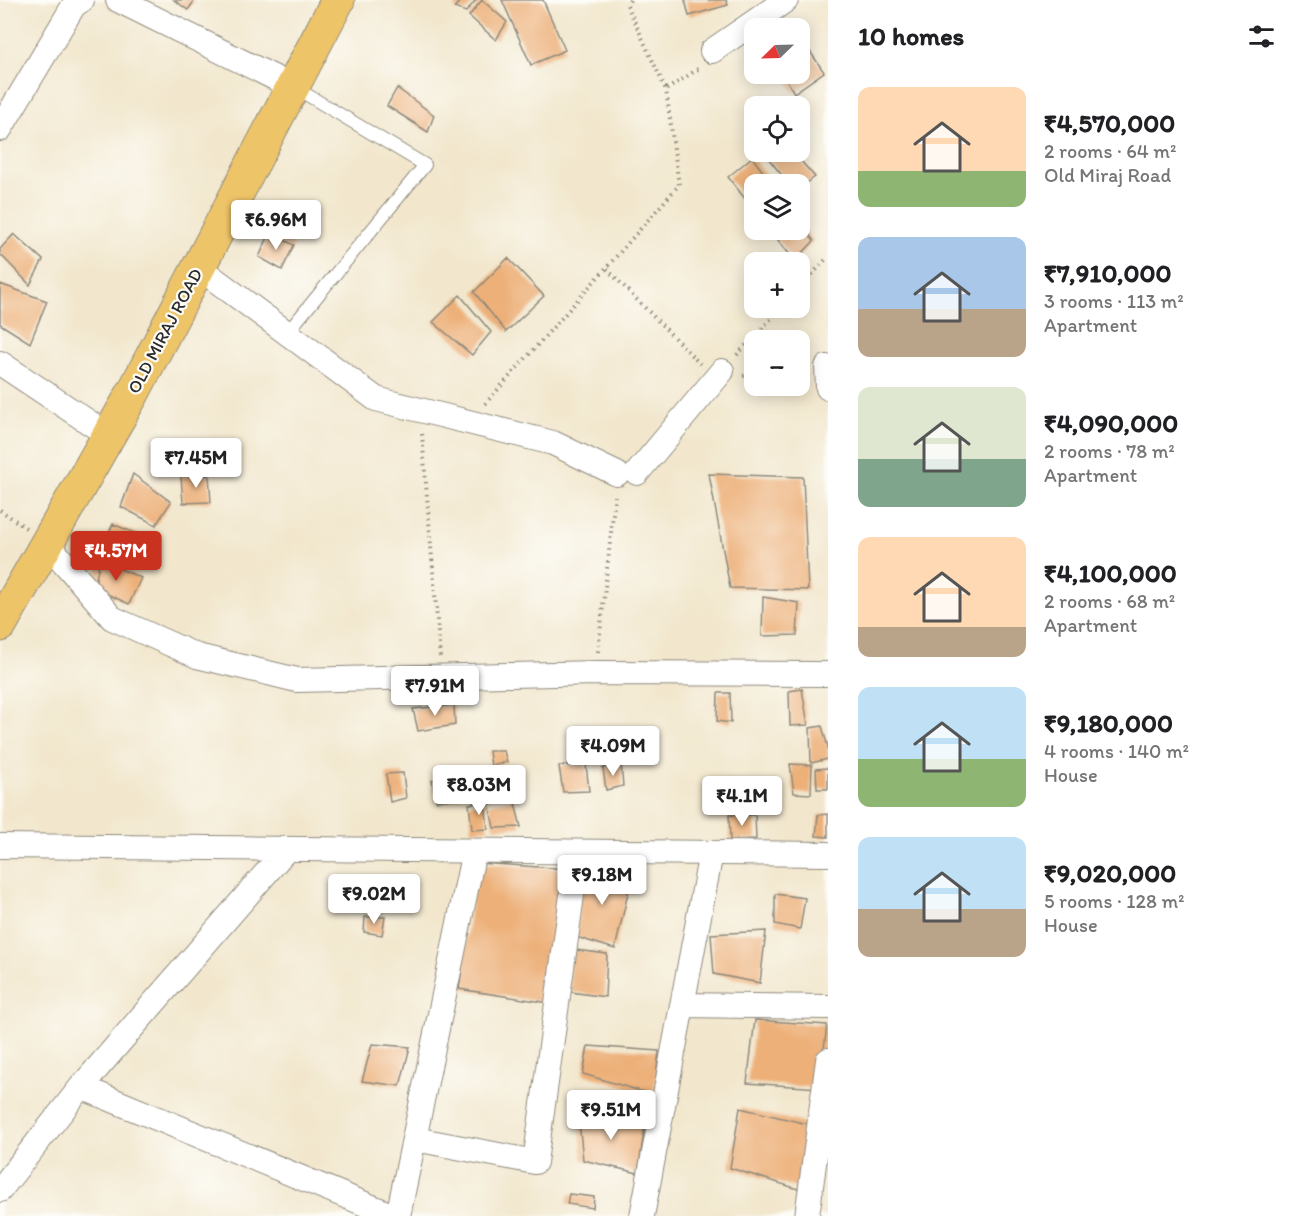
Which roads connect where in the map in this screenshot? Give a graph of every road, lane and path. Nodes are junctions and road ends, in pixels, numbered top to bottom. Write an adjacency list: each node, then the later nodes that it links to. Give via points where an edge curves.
1 (82, 0): 9 (street, via 74,4)
2 (118, 0): 7 (street)
3 (338, 0): 7 (main road, OLD MIRAJ ROAD)
4 (630, 0): 8 (path, via 627,5)
5 (786, 0): 6 (street)
6 (709, 58): 8 (path)
7 (293, 87): 11 (main road, OLD MIRAJ ROAD); 14 (lane, via 424,165)
8 (666, 90): 12 (path, via 679,185)
9 (0, 129)
10 (828, 257): 13 (path)
11 (198, 267): 14 (street); 21 (main road, OLD MIRAJ ROAD)
12 (606, 268): 17 (path); 20 (path)
13 (810, 277)
14 (287, 333): 19 (street, via 376,399)
15 (0, 363): 21 (street)
16 (827, 367): 18 (street)
17 (714, 371): 22 (street)
18 (828, 388)
19 (420, 410): 20 (street); 27 (path)
20 (470, 422): 22 (street, via 553,443)
21 (108, 435): 23 (main road, OLD MIRAJ ROAD)
22 (627, 474): 25 (path)
23 (47, 543): 24 (main road, OLD MIRAJ ROAD); 27 (street, via 112,618 197,657 297,680)
24 (0, 625)
25 (596, 673): 26 (street); 27 (street)
26 (828, 674)
27 (442, 678)
28 (0, 846): 29 (street)
29 (286, 850): 30 (street); 37 (street)
30 (474, 851): 31 (street); 38 (street)
31 (578, 852): 32 (street); 38 (street, via 535,1162)
32 (711, 853): 33 (street); 34 (street)
33 (828, 854)
34 (682, 1005): 35 (street); 42 (street)
35 (828, 1007)
36 (828, 1060): 43 (street)
37 (81, 1087): 39 (street); 40 (street)
38 (415, 1139): 41 (street)
39 (0, 1190)
40 (394, 1216)
41 (398, 1216)
42 (642, 1216)
43 (807, 1216)

